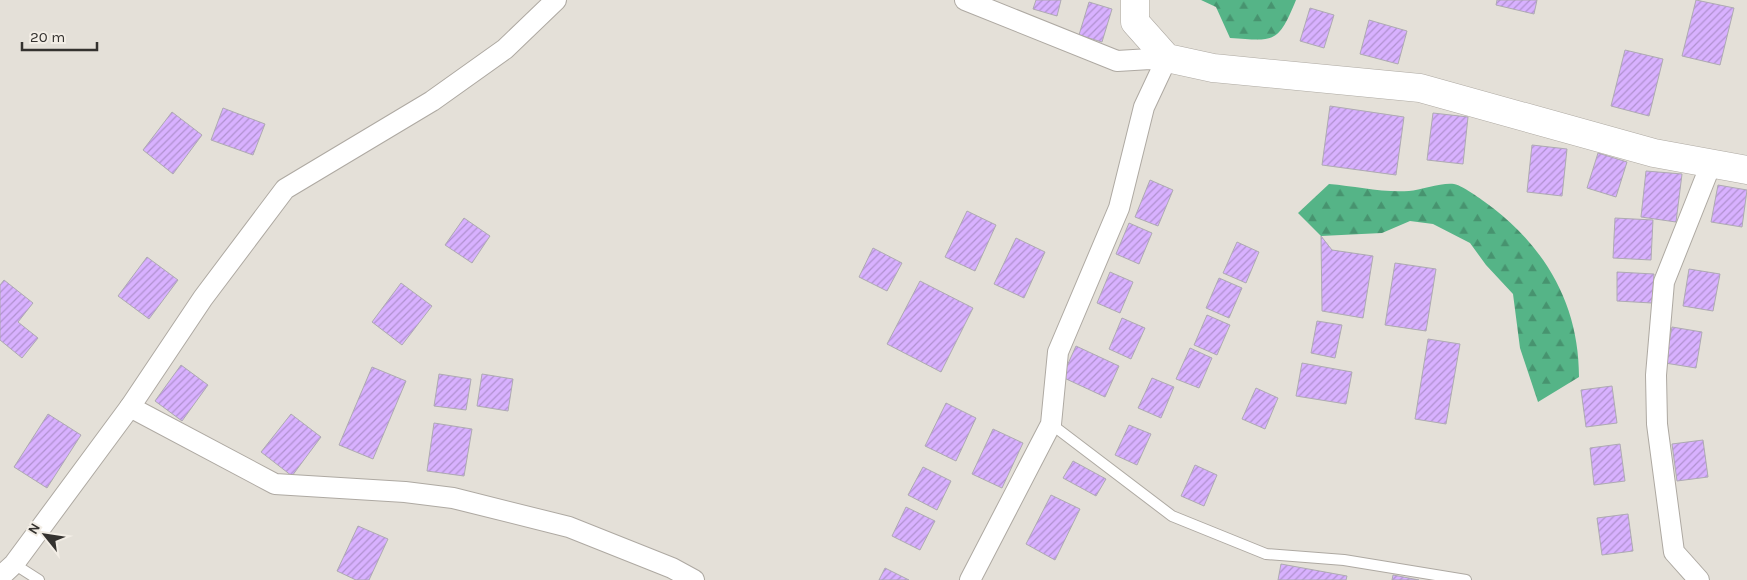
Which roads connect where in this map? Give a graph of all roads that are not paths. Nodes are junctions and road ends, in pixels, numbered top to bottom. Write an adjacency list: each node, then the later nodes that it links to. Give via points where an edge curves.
1 (556, 0): 7 (street, via 505,49 432,101 286,189 203,298)
2 (965, 0): 4 (street, via 1117,61)
3 (1135, 0): 4 (street, via 1135,22)
4 (1167, 58): 5 (street, via 1213,68 1420,88 1654,153); 8 (street, via 1144,107 1118,208 1058,352)
5 (1712, 164): 6 (street); 14 (street, via 1664,282 1656,375 1657,424 1674,552)
6 (1747, 170)
7 (130, 407): 9 (street); 11 (street, via 275,484 453,498 569,527)
8 (1051, 424): 12 (street); 13 (lane, via 1172,516 1266,554 1344,560)
9 (7, 570): 10 (lane)
10 (39, 580)
11 (694, 580)
12 (970, 580)
13 (1466, 580)
14 (1699, 580)

